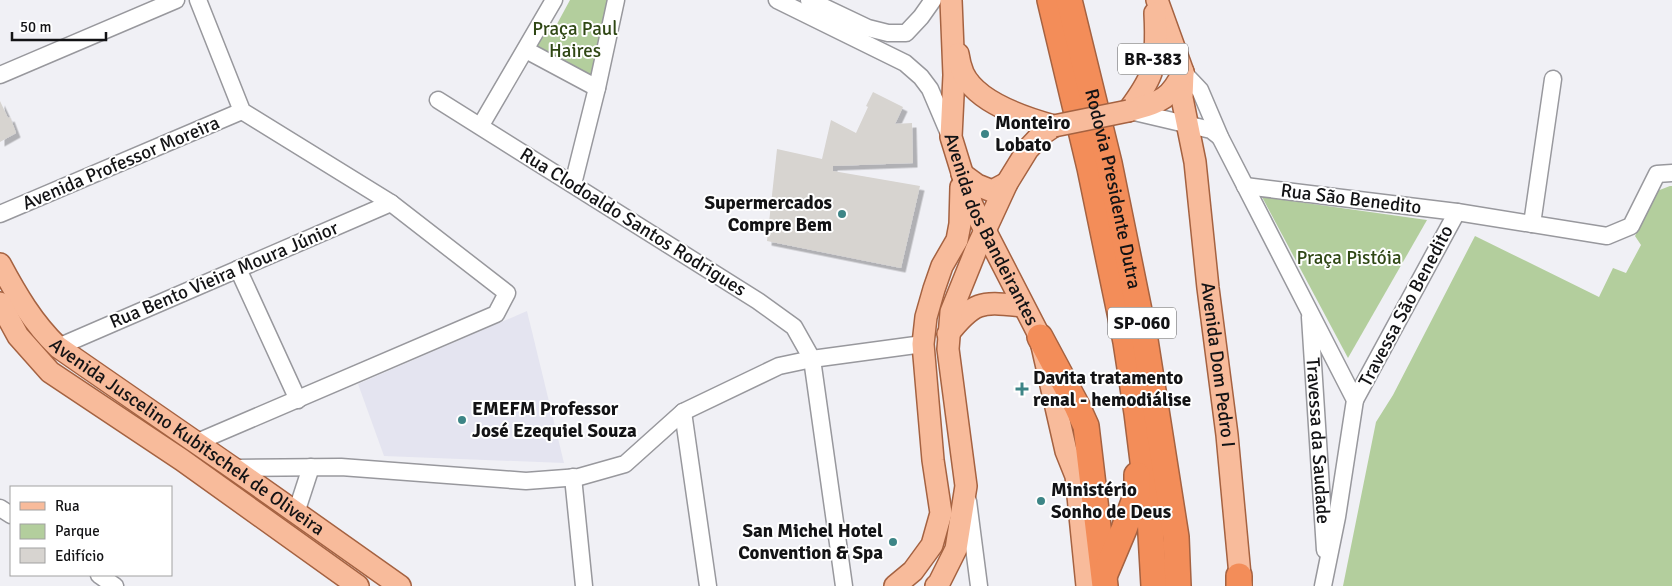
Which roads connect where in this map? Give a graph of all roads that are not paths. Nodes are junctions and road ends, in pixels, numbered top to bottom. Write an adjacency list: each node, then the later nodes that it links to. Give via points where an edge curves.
1 (176, 0): 16 (street)
2 (198, 0): 20 (street)
3 (554, 0): 14 (street)
4 (616, 0): 18 (street)
5 (777, 0): 25 (street, via 906,63 930,89)
6 (809, 0): 7 (street, via 868,28 906,33)
7 (933, 0)
8 (951, 0): 13 (main road, Avenida dos Bandeirantes)
9 (1050, 0): 50 (highway, Rodovia Presidente Dutra / SP-060, via 1090,168 1126,342)
10 (1069, 0): 77 (highway, Rodovia Presidente Dutra / SP-060, via 1108,163 1145,340 1176,538)
11 (1154, 0): 21 (main road, BR-383, via 1157,36 1151,73)
12 (1158, 0): 15 (main road, BR-383)
13 (952, 36): 24 (main road, via 964,74 976,90 1020,116); 25 (main road, Avenida dos Bandeirantes)
14 (526, 50): 18 (street); 23 (street)
15 (1183, 72): 21 (main road, BR-383, via 1174,90 1159,102); 22 (main road, Avenida Dom Pedro I, via 1182,98); 26 (street, Travessa da Saudade, via 1200,90)
16 (0, 75)
17 (1552, 79): 35 (street)
18 (597, 88): 30 (street)
19 (438, 100): 23 (street, Rua Clodoaldo Santos Rodrigues)
20 (242, 111): 32 (street); 34 (street, Avenida Professor Moreira)
21 (1128, 111): 22 (street); 24 (main road, BR-383, bridge)
22 (1187, 124): 26 (street, via 1211,130); 65 (main road, Avenida Dom Pedro I, via 1226,435)
23 (481, 125): 30 (street, Rua Clodoaldo Santos Rodrigues)
24 (1054, 126): 29 (main road, BR-383, via 1028,149)
25 (951, 137): 27 (main road, Avenida dos Bandeirantes)
26 (1220, 137): 31 (street, Travessa da Saudade)
27 (962, 174): 29 (main road, via 992,191); 36 (main road, Avenida dos Bandeirantes); 44 (main road, via 957,240 942,266 934,289)
28 (1672, 174): 35 (street, Rua São Benedito, via 1657,174 1631,226 1607,236)
29 (1007, 183): 36 (main road)
30 (573, 184): 46 (street, Rua Clodoaldo Santos Rodrigues, via 758,301 794,328)
31 (1245, 186): 33 (street, Rua São Benedito); 41 (street, Travessa da Saudade)
32 (391, 203): 38 (street, Rua Bento Vieira Moura Júnior); 47 (street, via 507,292 496,314)
33 (1457, 212): 35 (street, Rua São Benedito); 48 (street, Travessa São Benedito)
34 (0, 214)
35 (1532, 224)
36 (985, 232): 40 (main road, Avenida dos Bandeirantes); 42 (main road, via 951,312)
37 (0, 264): 45 (main road, Avenida Juscelino Kubitschek de Oliveira, via 43,333)
38 (238, 269): 45 (street, Rua Bento Vieira Moura Júnior); 47 (street)
39 (0, 303): 52 (main road, Avenida Juscelino Kubitschek de Oliveira, via 18,336 50,372)
40 (1023, 306): 42 (main road, via 989,303 974,308); 43 (main road, Avenida dos Bandeirantes)
41 (1309, 310): 48 (street, Travessa da Saudade); 63 (street, Travessa da Saudade)
42 (948, 334): 54 (main road)
43 (1040, 337): 56 (main road, Avenida dos Bandeirantes); 64 (highway, via 1086,426)
44 (923, 344): 46 (street); 55 (main road)
45 (58, 347): 51 (main road, Avenida Juscelino Kubitschek de Oliveira)
46 (812, 359): 49 (street, via 779,366); 71 (street)
47 (298, 400): 53 (street)
48 (1355, 400): 63 (street, Travessa da Saudade)
49 (683, 412): 59 (street, via 624,464); 70 (street)
50 (1137, 413): 64 (highway, via 1137,493); 76 (highway, Rodovia Presidente Dutra / SP-060, via 1150,517)
51 (157, 417): 52 (main road); 53 (main road, Avenida Juscelino Kubitschek de Oliveira)
52 (144, 435): 67 (main road, Avenida Juscelino Kubitschek de Oliveira)
53 (195, 443): 58 (main road, Avenida Juscelino Kubitschek de Oliveira)
54 (961, 444): 55 (main road); 60 (main road)
55 (932, 448): 72 (main road, via 940,513 932,545 913,571)
56 (1066, 451): 64 (main road, Avenida dos Bandeirantes, via 1076,476); 75 (street, Avenida dos Bandeirantes)
57 (311, 467): 58 (street); 59 (street, via 526,481); 61 (street)
58 (233, 468): 61 (main road, Avenida Juscelino Kubitschek de Oliveira)
59 (573, 477): 69 (street)
60 (966, 486): 73 (main road, via 956,549); 74 (street)
61 (296, 513): 68 (main road, Avenida Juscelino Kubitschek de Oliveira)
62 (100, 576): 66 (street)
63 (1325, 579)
64 (1099, 583)
65 (1239, 583)
66 (115, 586)
67 (358, 586)
68 (400, 586)
69 (584, 586)
70 (708, 586)
71 (844, 586)
72 (895, 586)
73 (936, 586)
74 (979, 586)
75 (1081, 586)
76 (1154, 586)
77 (1178, 586)

